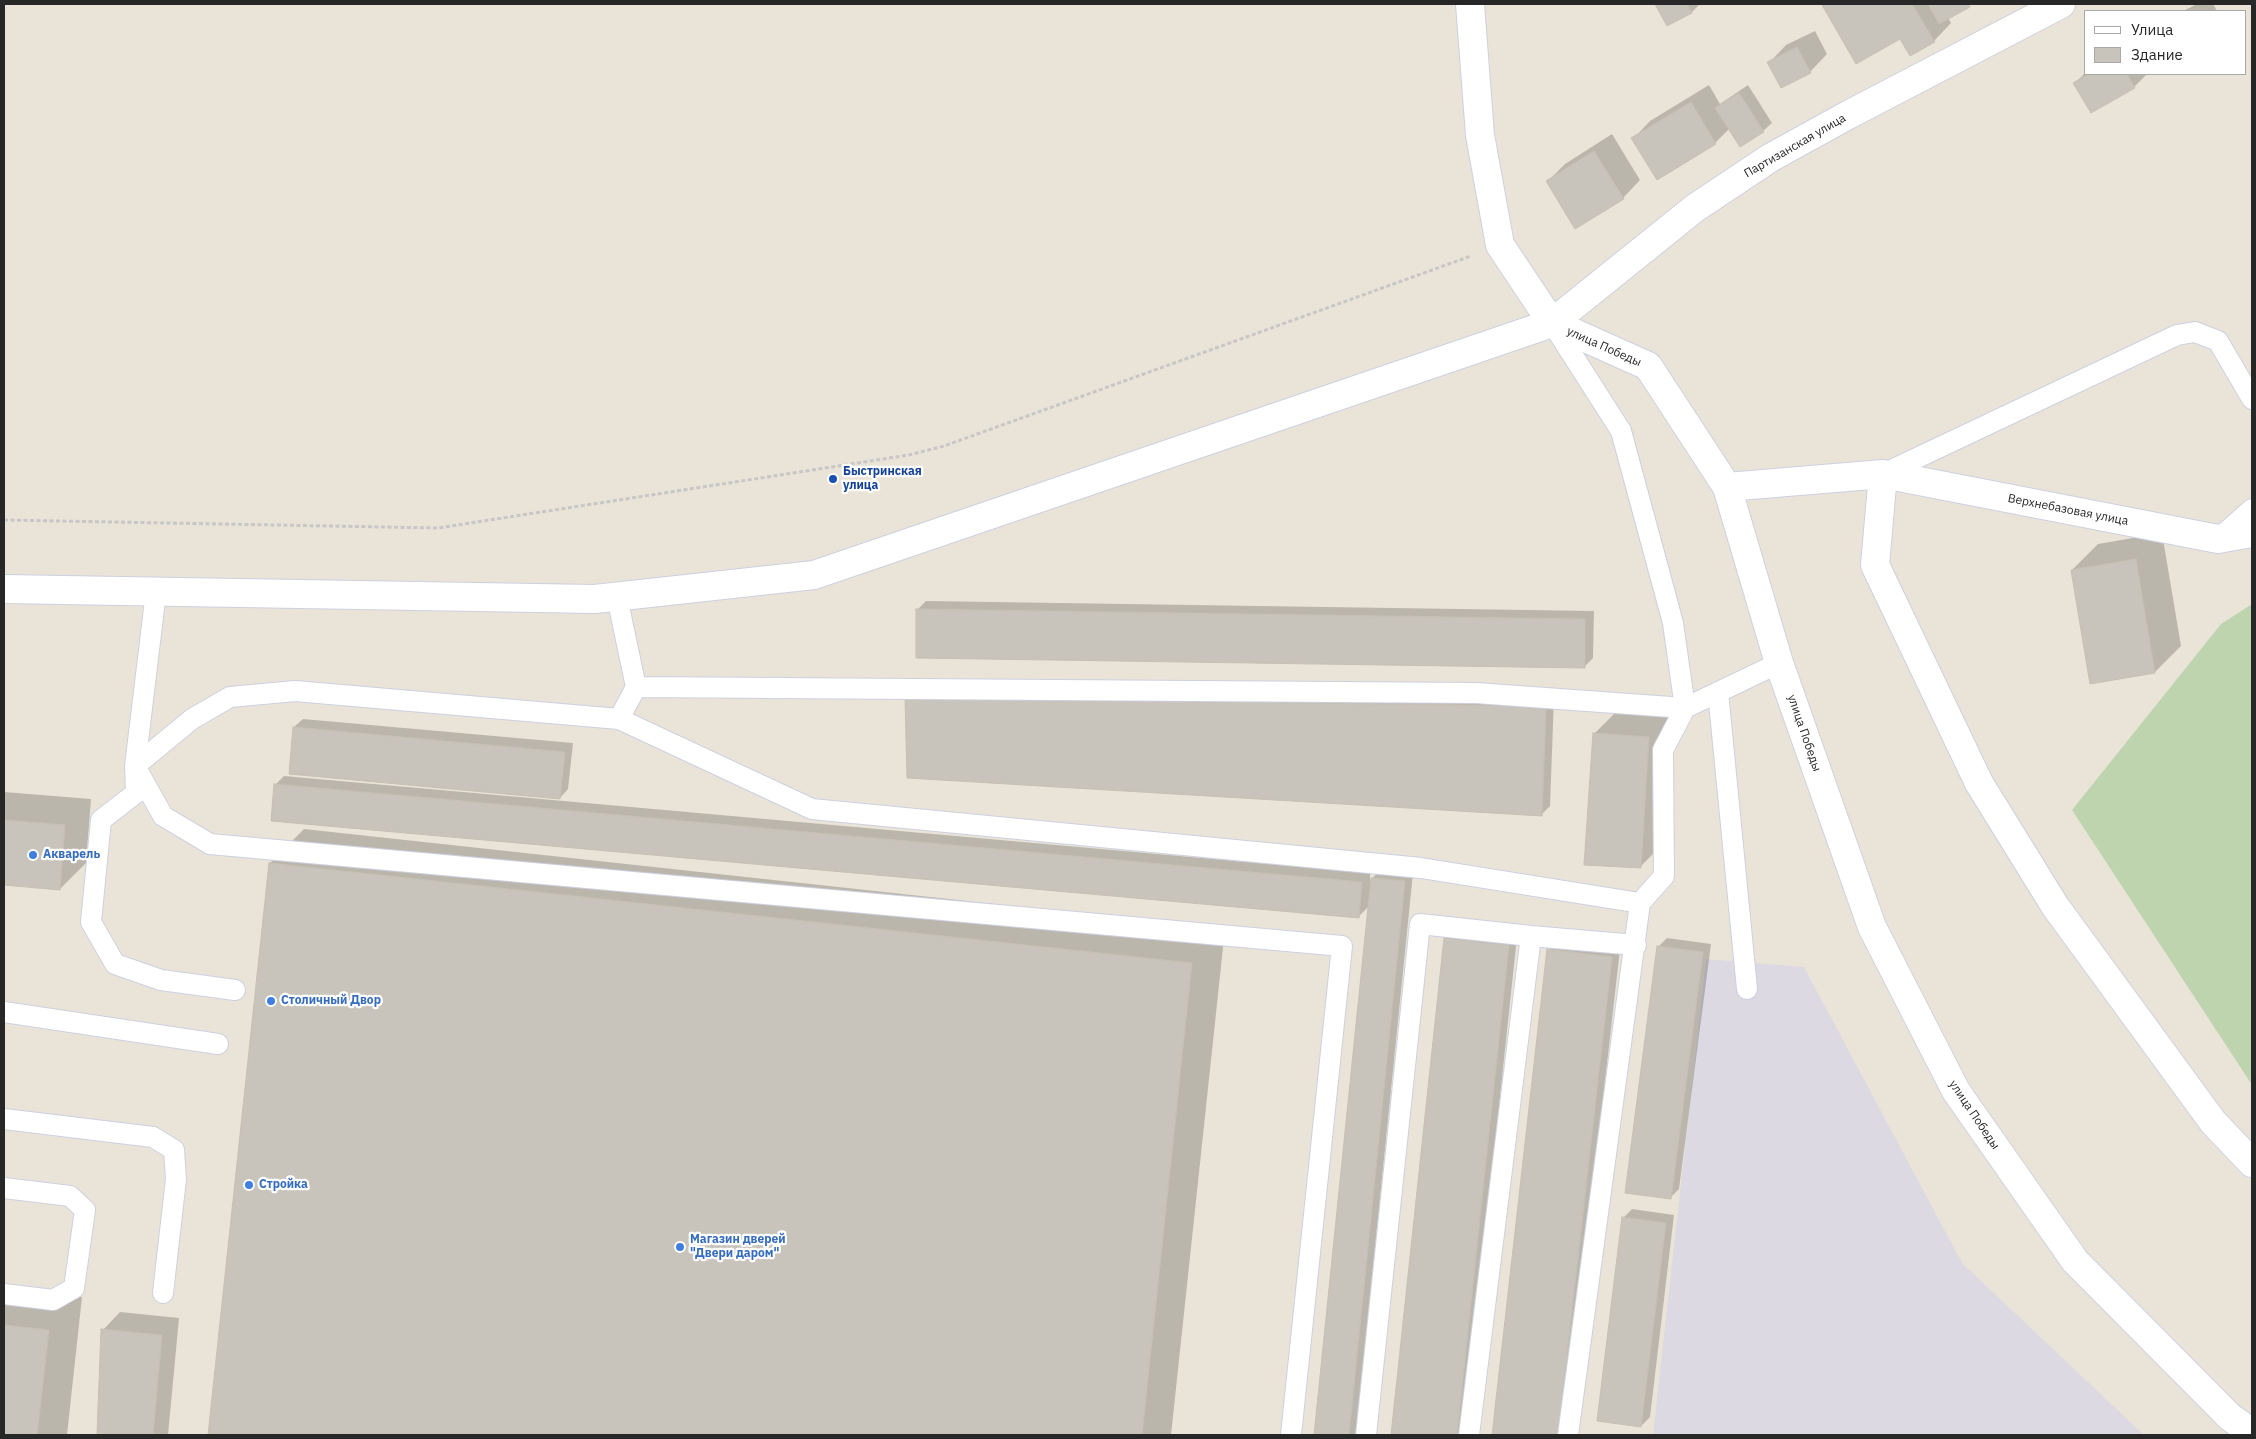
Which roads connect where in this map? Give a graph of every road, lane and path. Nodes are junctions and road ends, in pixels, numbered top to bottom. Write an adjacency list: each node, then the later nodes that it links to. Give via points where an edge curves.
1 (1470, 4): 3 (street, улица Победы, via 1480,135)
2 (2061, 4): 4 (street, Партизанская улица, via 1770,158 1695,208)
3 (1500, 245): 4 (street, улица Победы); 9 (path, via 944,446 909,455 438,528)
4 (1552, 324): 7 (street, улица Победы, via 1648,366); 14 (street, via 814,575); 18 (lane, via 1621,431 1673,623)
5 (2252, 399): 6 (lane, via 2218,341 2195,332 2177,335)
6 (1883, 474): 7 (street, Верхнебазовая улица); 11 (street, Верхнебазовая улица); 29 (street, via 1875,564 1979,784 2061,914 2213,1122)
7 (1727, 487): 15 (street, улица Победы)
8 (2252, 510): 11 (lane)
9 (4, 520)
10 (2252, 533): 11 (street, Верхнебазовая улица)
11 (2218, 539)
12 (4, 589): 13 (street)
13 (156, 592): 14 (street); 20 (lane)
14 (617, 597): 16 (lane)
15 (1779, 662): 17 (lane); 33 (street, улица Победы, via 1872,927 1956,1091 2075,1261 2230,1417)
16 (636, 687): 18 (lane, via 1476,693); 19 (lane)
17 (1718, 692): 18 (lane); 24 (lane)
18 (1685, 708): 21 (lane, via 1663,750 1664,876)
19 (619, 719): 20 (lane, via 296,691 230,697 192,719); 21 (lane, via 812,809 1421,868)
20 (135, 766): 25 (lane, via 136,793 101,820 91,922 115,964 161,980); 34 (lane, via 163,816 210,844 1342,946)
21 (1640, 903): 23 (lane)
22 (1531, 936): 23 (lane); 35 (lane, via 1420,924); 36 (lane)
23 (1636, 945): 37 (lane)
24 (1747, 989)
25 (235, 990)
26 (4, 1012): 27 (lane)
27 (218, 1044)
28 (4, 1119): 31 (lane, via 152,1137 174,1150 176,1179)
29 (2252, 1163)
30 (4, 1188): 32 (lane, via 70,1196 85,1210 74,1288 54,1300)
31 (163, 1293)
32 (4, 1294)
33 (2252, 1434)
34 (1291, 1435)
35 (1366, 1435)
36 (1470, 1435)
37 (1568, 1435)

